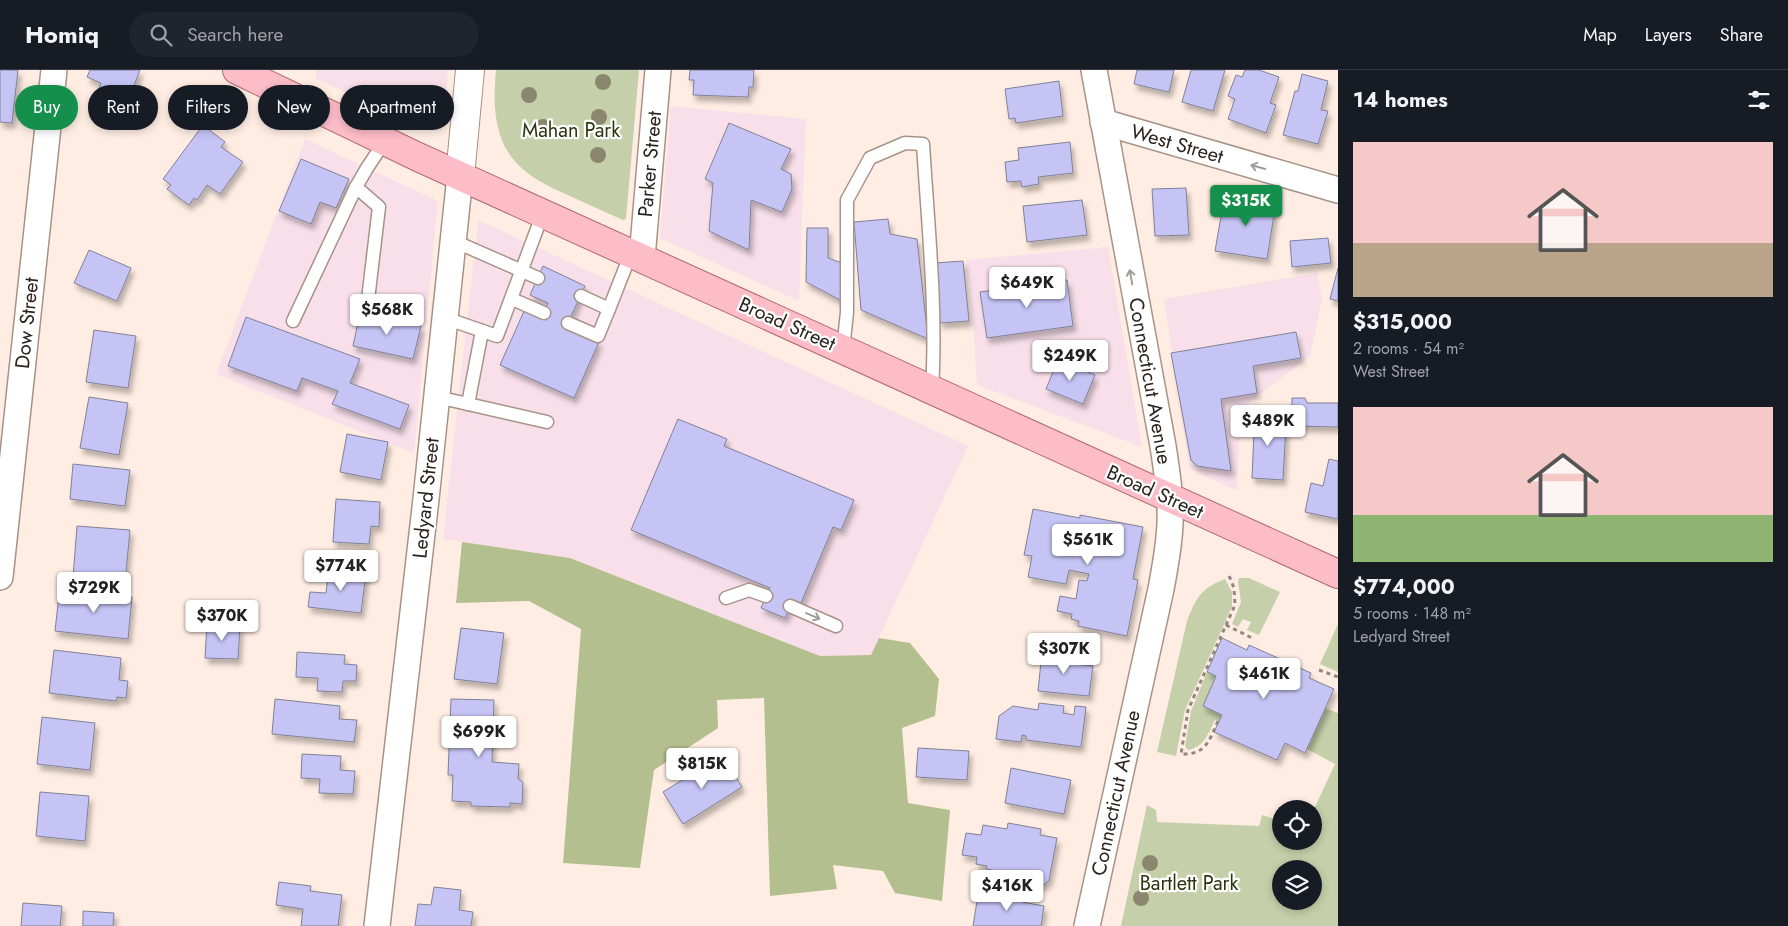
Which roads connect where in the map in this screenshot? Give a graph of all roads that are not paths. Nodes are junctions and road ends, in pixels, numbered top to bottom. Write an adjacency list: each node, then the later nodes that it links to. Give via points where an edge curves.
1 (54, 70): 32 (street, Dow Street)
2 (237, 70): 7 (main road, Broad Street)
3 (470, 70): 8 (street, Ledyard Street)
4 (658, 70): 13 (street, Parker Street)
5 (1094, 70): 6 (street, Connecticut Avenue)
6 (1103, 122): 10 (street, West Street, one-way to 6); 30 (street, Connecticut Avenue, one-way to 6)
7 (385, 141): 8 (main road, Broad Street); 9 (lane)
8 (460, 176): 11 (main road, Broad Street); 12 (street, Ledyard Street)
9 (356, 187): 18 (lane, via 379,207); 22 (lane)
10 (1338, 190)
11 (543, 213): 13 (main road, Broad Street); 14 (lane)
12 (454, 241): 14 (lane); 21 (street, Ledyard Street)
13 (636, 255): 19 (lane); 25 (main road, Broad Street)
14 (522, 270): 15 (lane); 17 (lane)
15 (538, 278)
16 (580, 296): 19 (lane)
17 (512, 300): 20 (lane); 24 (lane, via 497,336)
18 (367, 308)
19 (608, 309): 23 (lane, via 598,336)
20 (544, 313)
21 (445, 318): 24 (lane); 27 (street, Ledyard Street)
22 (293, 321)
23 (568, 323)
24 (482, 331): 28 (lane)
25 (844, 350): 26 (main road, Broad Street); 26 (lane, via 847,200 870,158 905,144 923,144 933,318)
26 (932, 390): 30 (main road, Broad Street)
27 (437, 398): 28 (lane); 37 (street, Ledyard Street)
28 (468, 404): 29 (lane)
29 (546, 422)
30 (1169, 498): 31 (main road, Broad Street); 38 (street, Connecticut Avenue, via 1166,565)
31 (1338, 574)
32 (0, 577)
33 (766, 596): 34 (lane, via 749,590)
34 (726, 598)
35 (790, 606): 36 (lane, one-way to 36)
36 (836, 626)
37 (377, 926)
38 (1087, 926)

